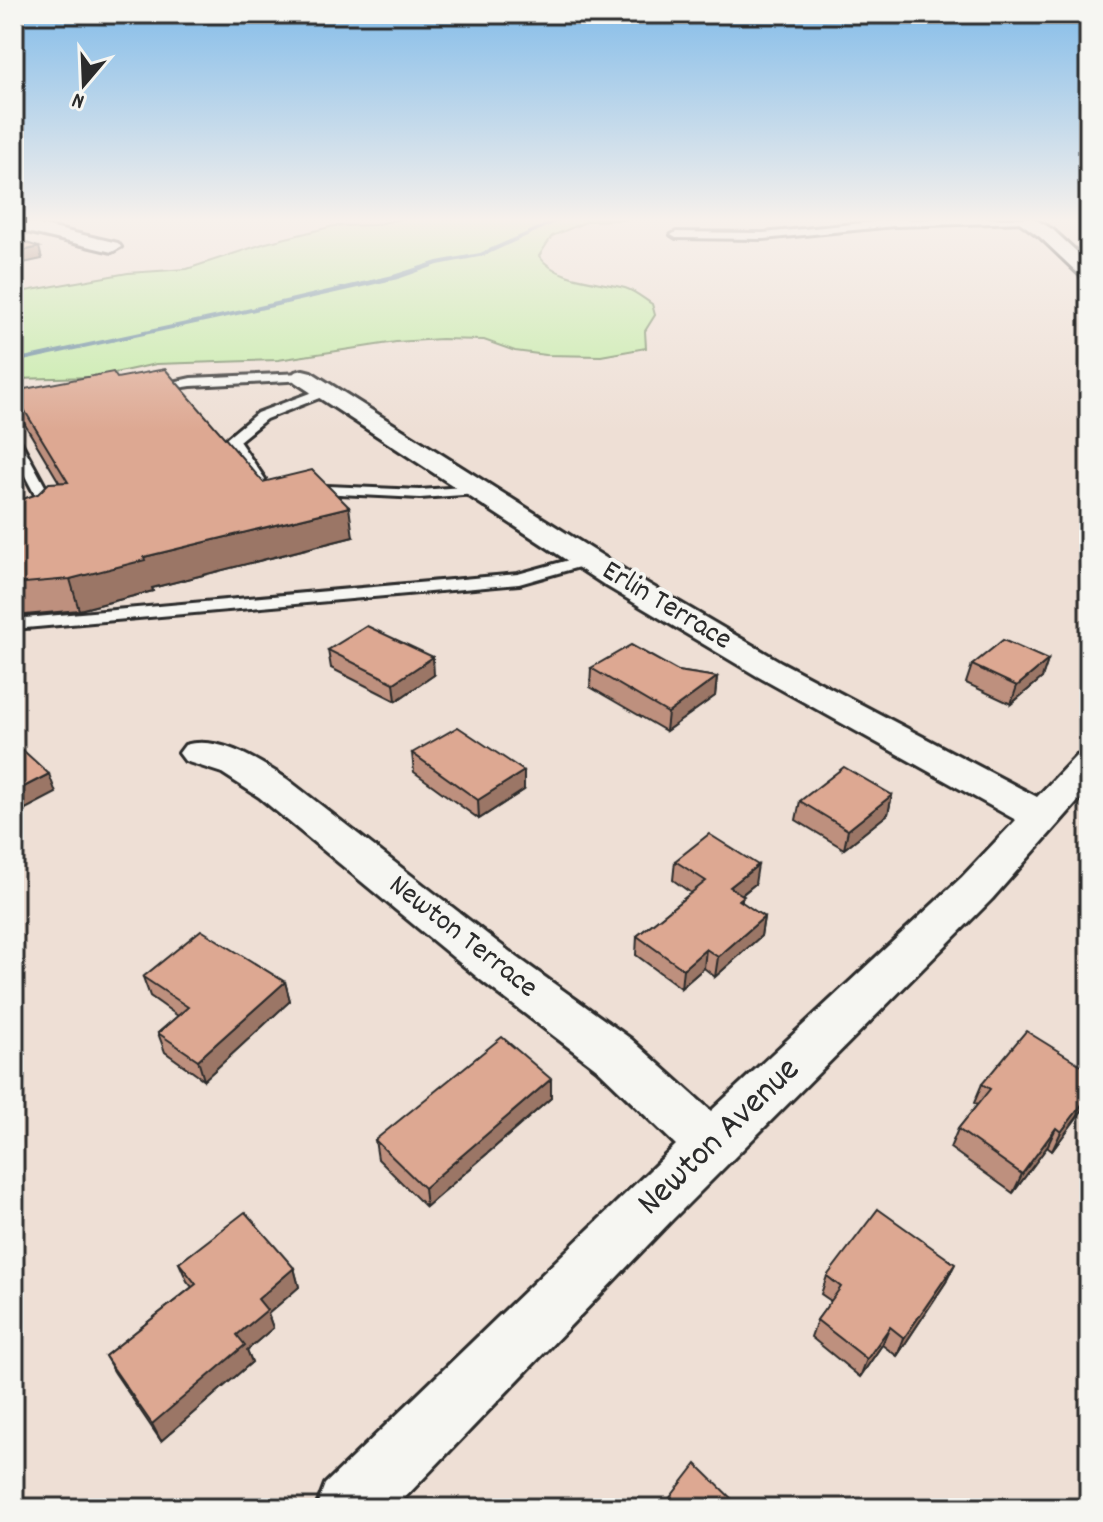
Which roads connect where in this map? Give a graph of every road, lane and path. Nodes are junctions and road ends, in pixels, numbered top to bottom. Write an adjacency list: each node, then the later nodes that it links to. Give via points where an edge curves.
1 (313, 384): 2 (lane, via 191,382); 4 (street, Erlin Terrace); 4 (lane, via 243,426 232,441 260,482 420,494)
2 (131, 391)
3 (14, 442): 5 (lane, via 50,508 41,518)
4 (477, 490): 6 (street, Erlin Terrace)
5 (14, 526)
6 (587, 560): 7 (lane, via 519,579); 10 (street, Erlin Terrace, via 769,669)
7 (14, 624)
8 (198, 753): 11 (street, Newton Terrace, via 235,764 273,788 614,1054)
9 (1089, 765): 10 (street, Newton Avenue)
10 (1042, 817): 11 (street, Newton Avenue, via 977,888)
11 (712, 1145): 12 (street, Newton Avenue)
12 (349, 1508)

